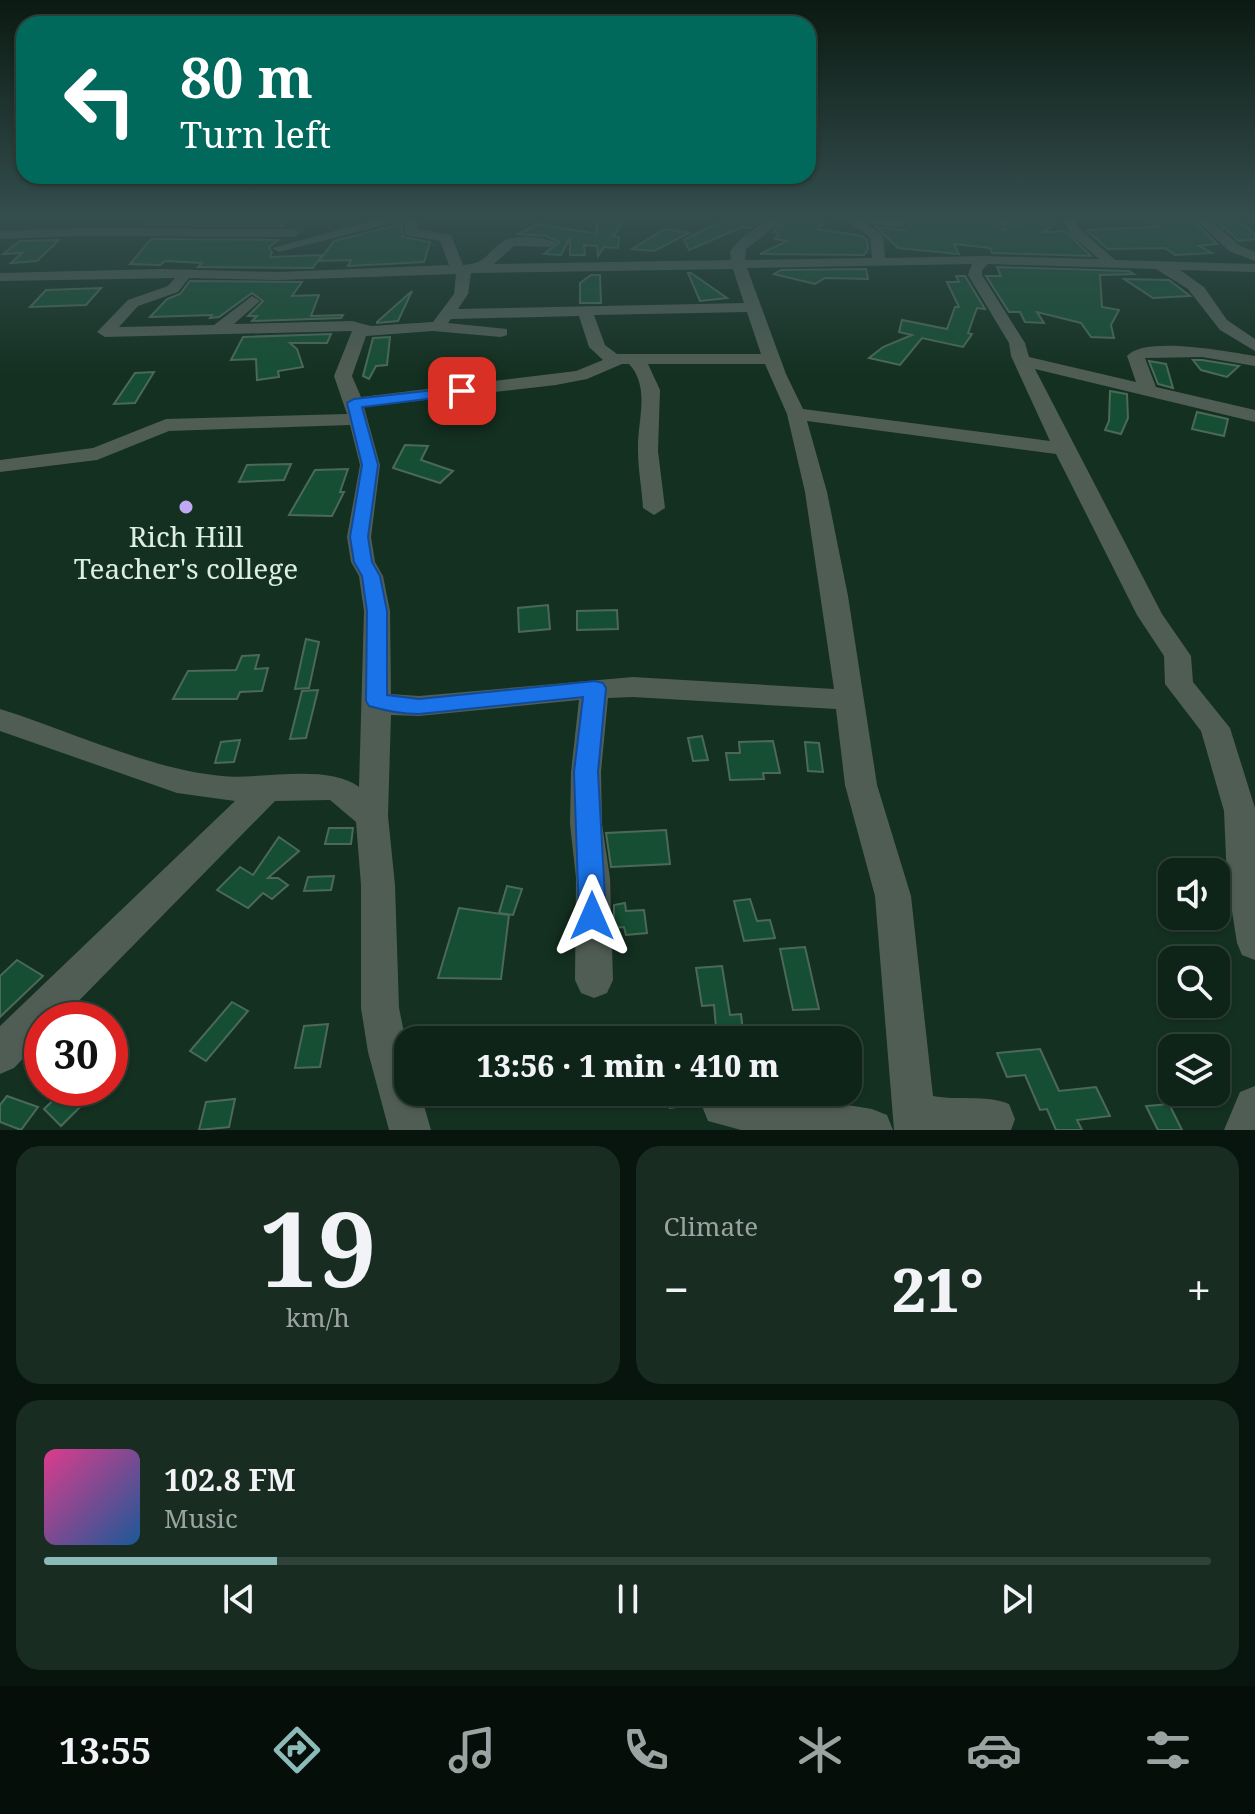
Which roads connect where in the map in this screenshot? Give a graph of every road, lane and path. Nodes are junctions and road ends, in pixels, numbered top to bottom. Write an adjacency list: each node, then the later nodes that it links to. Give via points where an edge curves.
1 (468, 269): 17 (street, via 461,294)
2 (245, 270): 9 (street)
3 (448, 270): 10 (street)
4 (740, 270): 15 (street)
5 (977, 270): 24 (street)
6 (1165, 270): 21 (street, via 1182,277 1207,300 1216,318)
7 (161, 273): 8 (street); 11 (street); 14 (street)
8 (186, 273): 9 (street); 14 (street, via 173,289)
9 (236, 275): 10 (street)
10 (278, 276): 12 (street)
11 (0, 277)
12 (329, 291)
13 (252, 301): 18 (street)
14 (136, 302): 18 (street, via 105,332)
15 (754, 307): 16 (street); 22 (street)
16 (585, 311): 17 (street); 23 (street, via 597,347 604,355)
17 (440, 320): 19 (street); 20 (street)
18 (218, 329): 19 (street)
19 (366, 330): 27 (street, via 357,333 343,376)
20 (501, 332)
21 (1255, 346)
22 (772, 359): 23 (street); 28 (street)
23 (627, 360): 27 (street, via 556,380); 32 (street, via 645,368 648,380)
24 (1023, 361): 26 (street); 30 (street)
25 (1255, 361): 26 (street, via 1202,352 1139,353)
26 (1148, 390): 29 (street)
27 (356, 411): 31 (street, via 166,425 97,454); 35 (street, via 370,465 359,537 377,611)
28 (796, 414): 30 (street); 34 (street, via 835,596)
29 (1255, 416)
30 (1064, 449): 39 (street, via 1150,615 1177,656 1179,684 1215,728 1240,811 1241,857)
31 (0, 466)
32 (654, 508)
33 (595, 688): 34 (street); 35 (street, via 419,706); 40 (street, via 586,772)
34 (848, 700): 45 (street, via 861,785 893,896)
35 (376, 701): 38 (street)
36 (0, 720): 37 (street, via 177,781 223,789)
37 (268, 788): 38 (street, via 337,788); 41 (street)
38 (372, 816): 46 (street, via 380,1008)
39 (1255, 943)
40 (594, 980)
41 (0, 1054)
42 (723, 1106): 47 (street)
43 (1255, 1107): 48 (street)
44 (994, 1119): 45 (street)
45 (914, 1121)
46 (410, 1130)
47 (872, 1130)
48 (1245, 1130)

